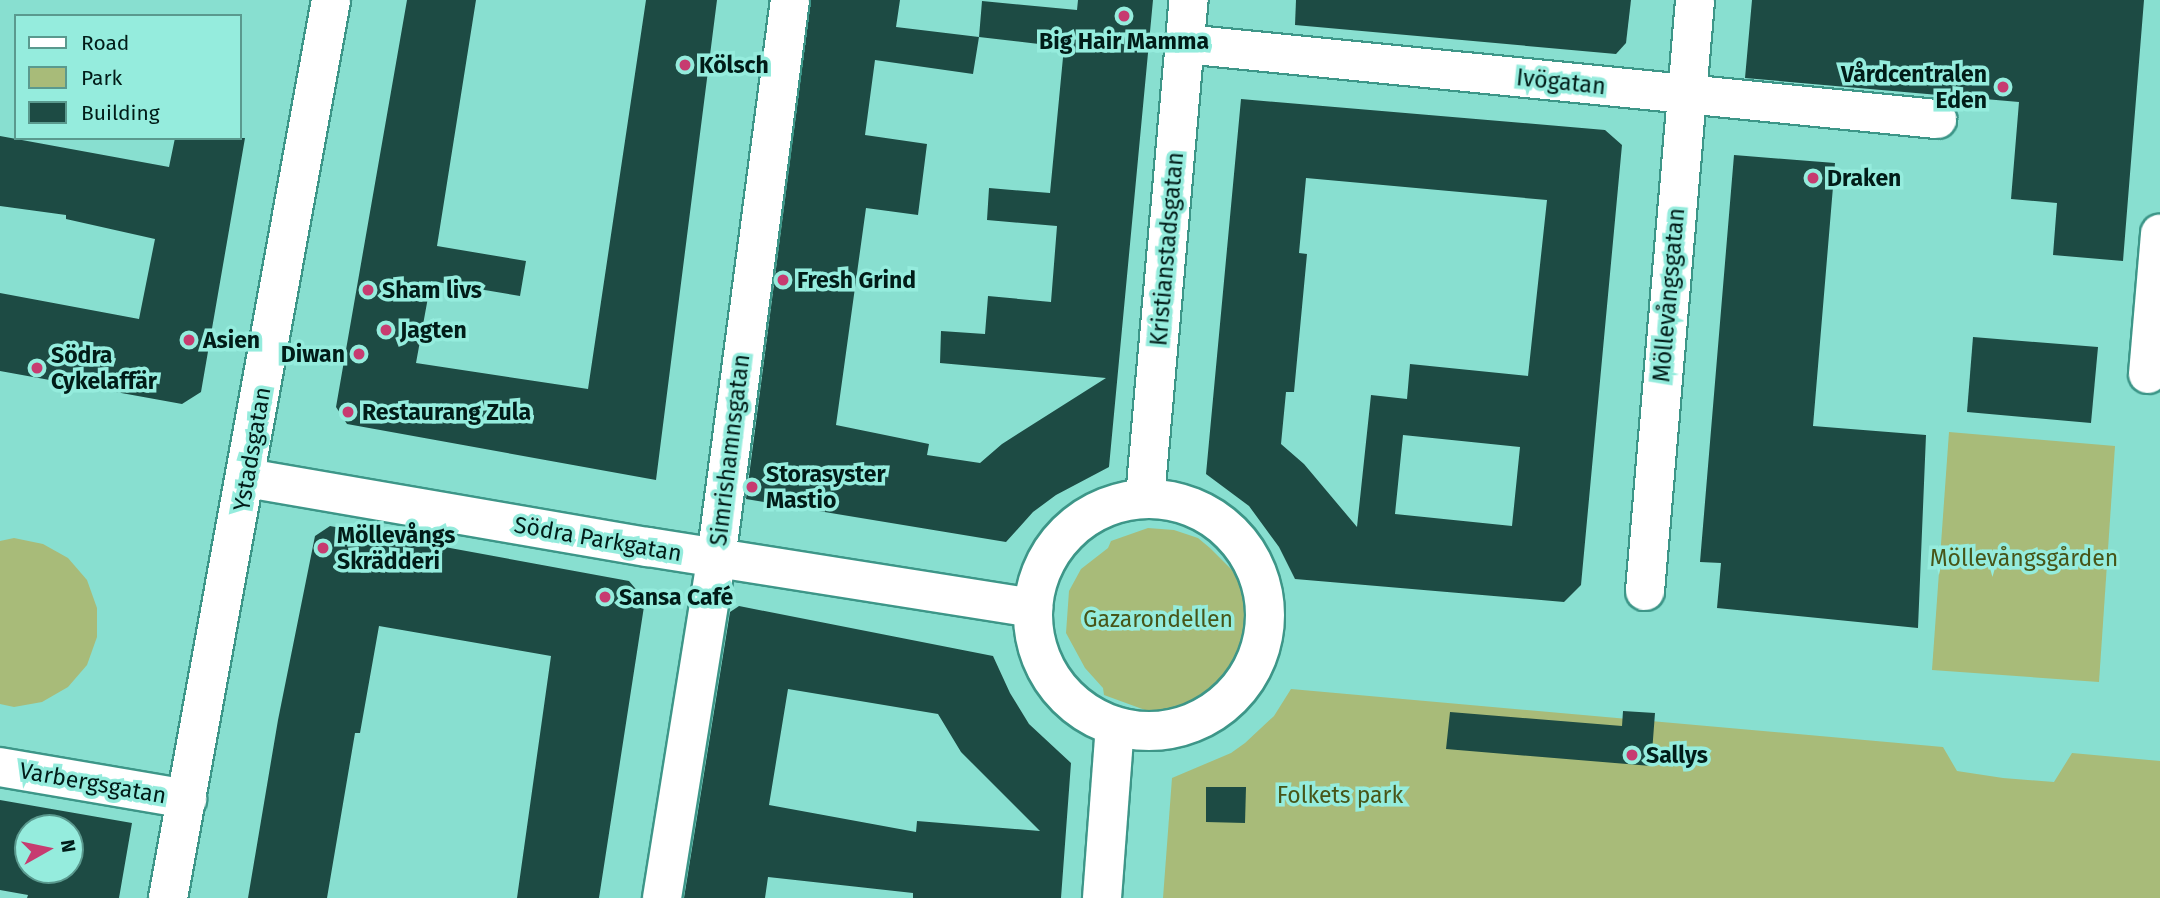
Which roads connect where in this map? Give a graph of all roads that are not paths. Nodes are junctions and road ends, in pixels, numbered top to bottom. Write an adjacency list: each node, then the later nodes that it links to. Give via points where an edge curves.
1 (331, 0): 10 (street, Ystadsgatan)
2 (790, 0): 12 (street, Simrishamnsgatan)
3 (1189, 0): 5 (street, Kristianstadsgatan)
4 (1695, 0): 6 (street, Möllevångsgatan)
5 (1185, 44): 6 (street, Ivögatan); 11 (street, Kristianstadsgatan)
6 (1685, 95): 7 (street, Ivögatan); 13 (street, Möllevångsgatan)
7 (1937, 119)
8 (2160, 234): 9 (street)
9 (2148, 374)
10 (247, 478): 12 (street, Södra Parkgatan); 17 (street, Ystadsgatan)
11 (1145, 498): 14 (street, via 1116,503 1066,532 1040,573); 15 (street, via 1173,501 1222,524 1255,568 1263,594 1264,622 1250,671 1215,710 1167,729)
12 (716, 559): 14 (street, Södra Parkgatan); 19 (street, Simrishamnsgatan)
13 (1645, 591)
14 (1033, 608): 15 (street, via 1034,636 1055,683 1069,700)
15 (1115, 726): 20 (street)
16 (0, 766): 17 (street, Varbergsgatan)
17 (187, 799): 18 (street, Ystadsgatan)
18 (168, 898)
19 (662, 898)
20 (1102, 898)

